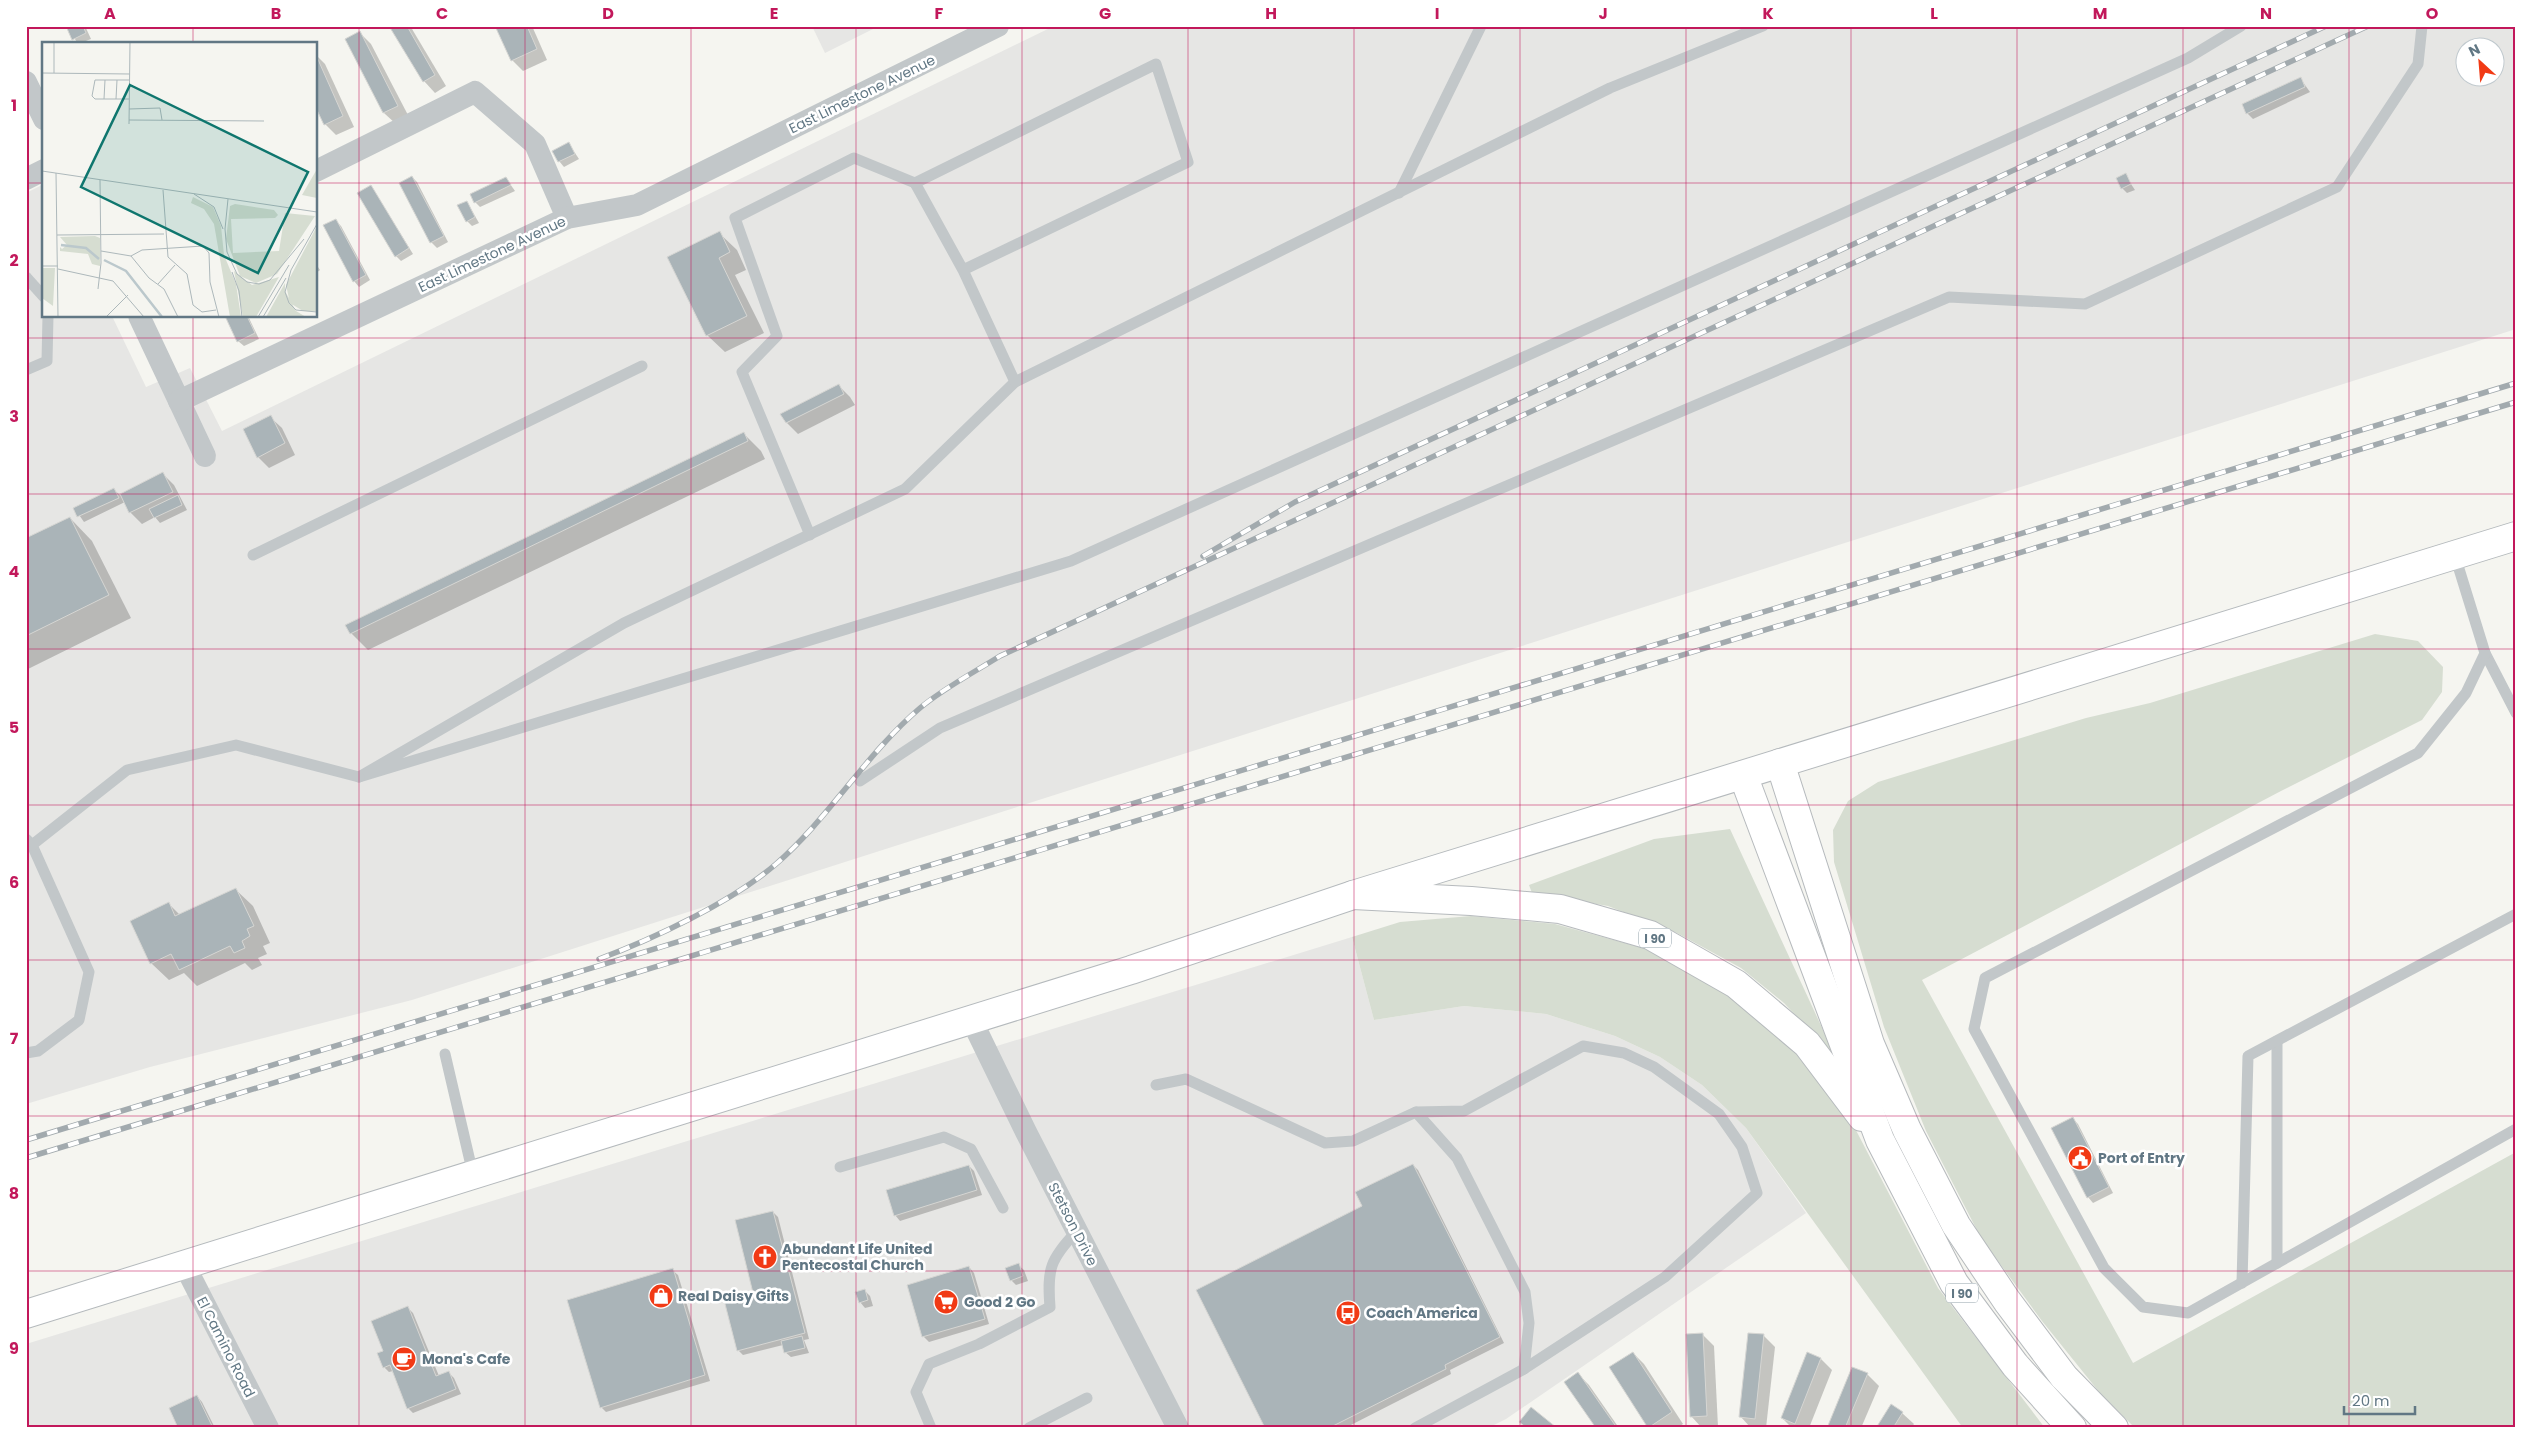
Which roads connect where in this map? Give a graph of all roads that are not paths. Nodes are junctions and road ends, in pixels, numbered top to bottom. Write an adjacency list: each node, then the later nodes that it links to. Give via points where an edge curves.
1 (998, 26): 13 (street, East Limestone Avenue, via 637,205)
2 (1480, 26): 12 (lane)
3 (1763, 26): 12 (lane, via 1610,88)
4 (2241, 26): 32 (lane, via 2188,58 1071,561)
5 (2422, 26): 33 (lane, via 2418,64 2337,188 2085,304 1949,296 940,728)
6 (26, 82): 7 (street)
7 (42, 115)
8 (318, 170): 13 (street, via 474,92 535,144)
9 (42, 171): 10 (street)
10 (26, 179)
11 (914, 183): 14 (lane); 14 (lane, via 1156,64 1188,162); 24 (lane, via 854,158 735,218 777,336 742,372)
12 (1398, 193): 21 (lane)
13 (567, 218): 22 (street, East Limestone Avenue)
14 (963, 270): 21 (lane)
15 (26, 277): 16 (lane)
16 (42, 295)
17 (48, 318): 20 (lane, via 47,360)
18 (139, 318): 22 (street)
19 (642, 366): 26 (lane)
20 (26, 370)
21 (1015, 382): 24 (lane, via 905,489)
22 (179, 401): 23 (street)
23 (205, 456)
24 (810, 535): 32 (lane, via 624,623)
25 (2516, 536): 27 (main road)
26 (253, 555)
27 (2455, 556): 28 (lane); 30 (main road)
28 (2485, 653): 29 (lane); 51 (lane, via 2466,693 2418,753 1985,978 1974,1029 2104,1268 2143,1307 2188,1313)
29 (2516, 714)
30 (1780, 763): 31 (main road); 61 (main road, via 1870,1044 1907,1130 1956,1225 2007,1301 2064,1377)
31 (1743, 775): 35 (main road); 44 (main road, I 90)
32 (359, 778): 34 (lane, via 236,745 127,770)
33 (860, 781)
34 (29, 842): 39 (lane, via 89,972 79,1020 38,1051)
35 (1353, 895): 37 (main road); 44 (main road, I 90, via 1560,909 1650,935 1736,984 1807,1044)
36 (2516, 914): 38 (lane)
37 (971, 1020): 46 (main road); 48 (street, Stetson Drive)
38 (2277, 1041): 49 (lane); 51 (lane, via 2248,1056)
39 (26, 1053)
40 (445, 1054): 46 (lane)
41 (1156, 1085): 42 (lane, via 1186,1079 1325,1143 1353,1141)
42 (1416, 1112): 53 (lane, via 1458,1158 1525,1292 1529,1323); 53 (lane, via 1464,1111 1583,1046 1624,1053 1654,1067 1719,1114 1742,1147 1757,1193 1666,1277)
43 (2516, 1129): 49 (lane)
44 (1880, 1140): 60 (main road, I 90, via 1954,1283 2015,1365)
45 (840, 1167): 47 (lane, via 944,1137 970,1149)
46 (472, 1174): 50 (main road)
47 (1003, 1208)
48 (1077, 1231): 56 (lane, via 1057,1252 1048,1280 1050,1307 979,1344 929,1364 916,1392); 58 (street, Stetson Drive)
49 (2277, 1263): 51 (lane)
50 (184, 1266): 52 (main road); 55 (street, El Camino Road)
51 (2242, 1283)
52 (26, 1314)
53 (1524, 1370): 59 (lane)
54 (1087, 1398): 57 (lane)
55 (268, 1428)
56 (931, 1428)
57 (1030, 1428)
58 (1178, 1428)
59 (1415, 1428)
60 (2072, 1428)
61 (2114, 1428)

